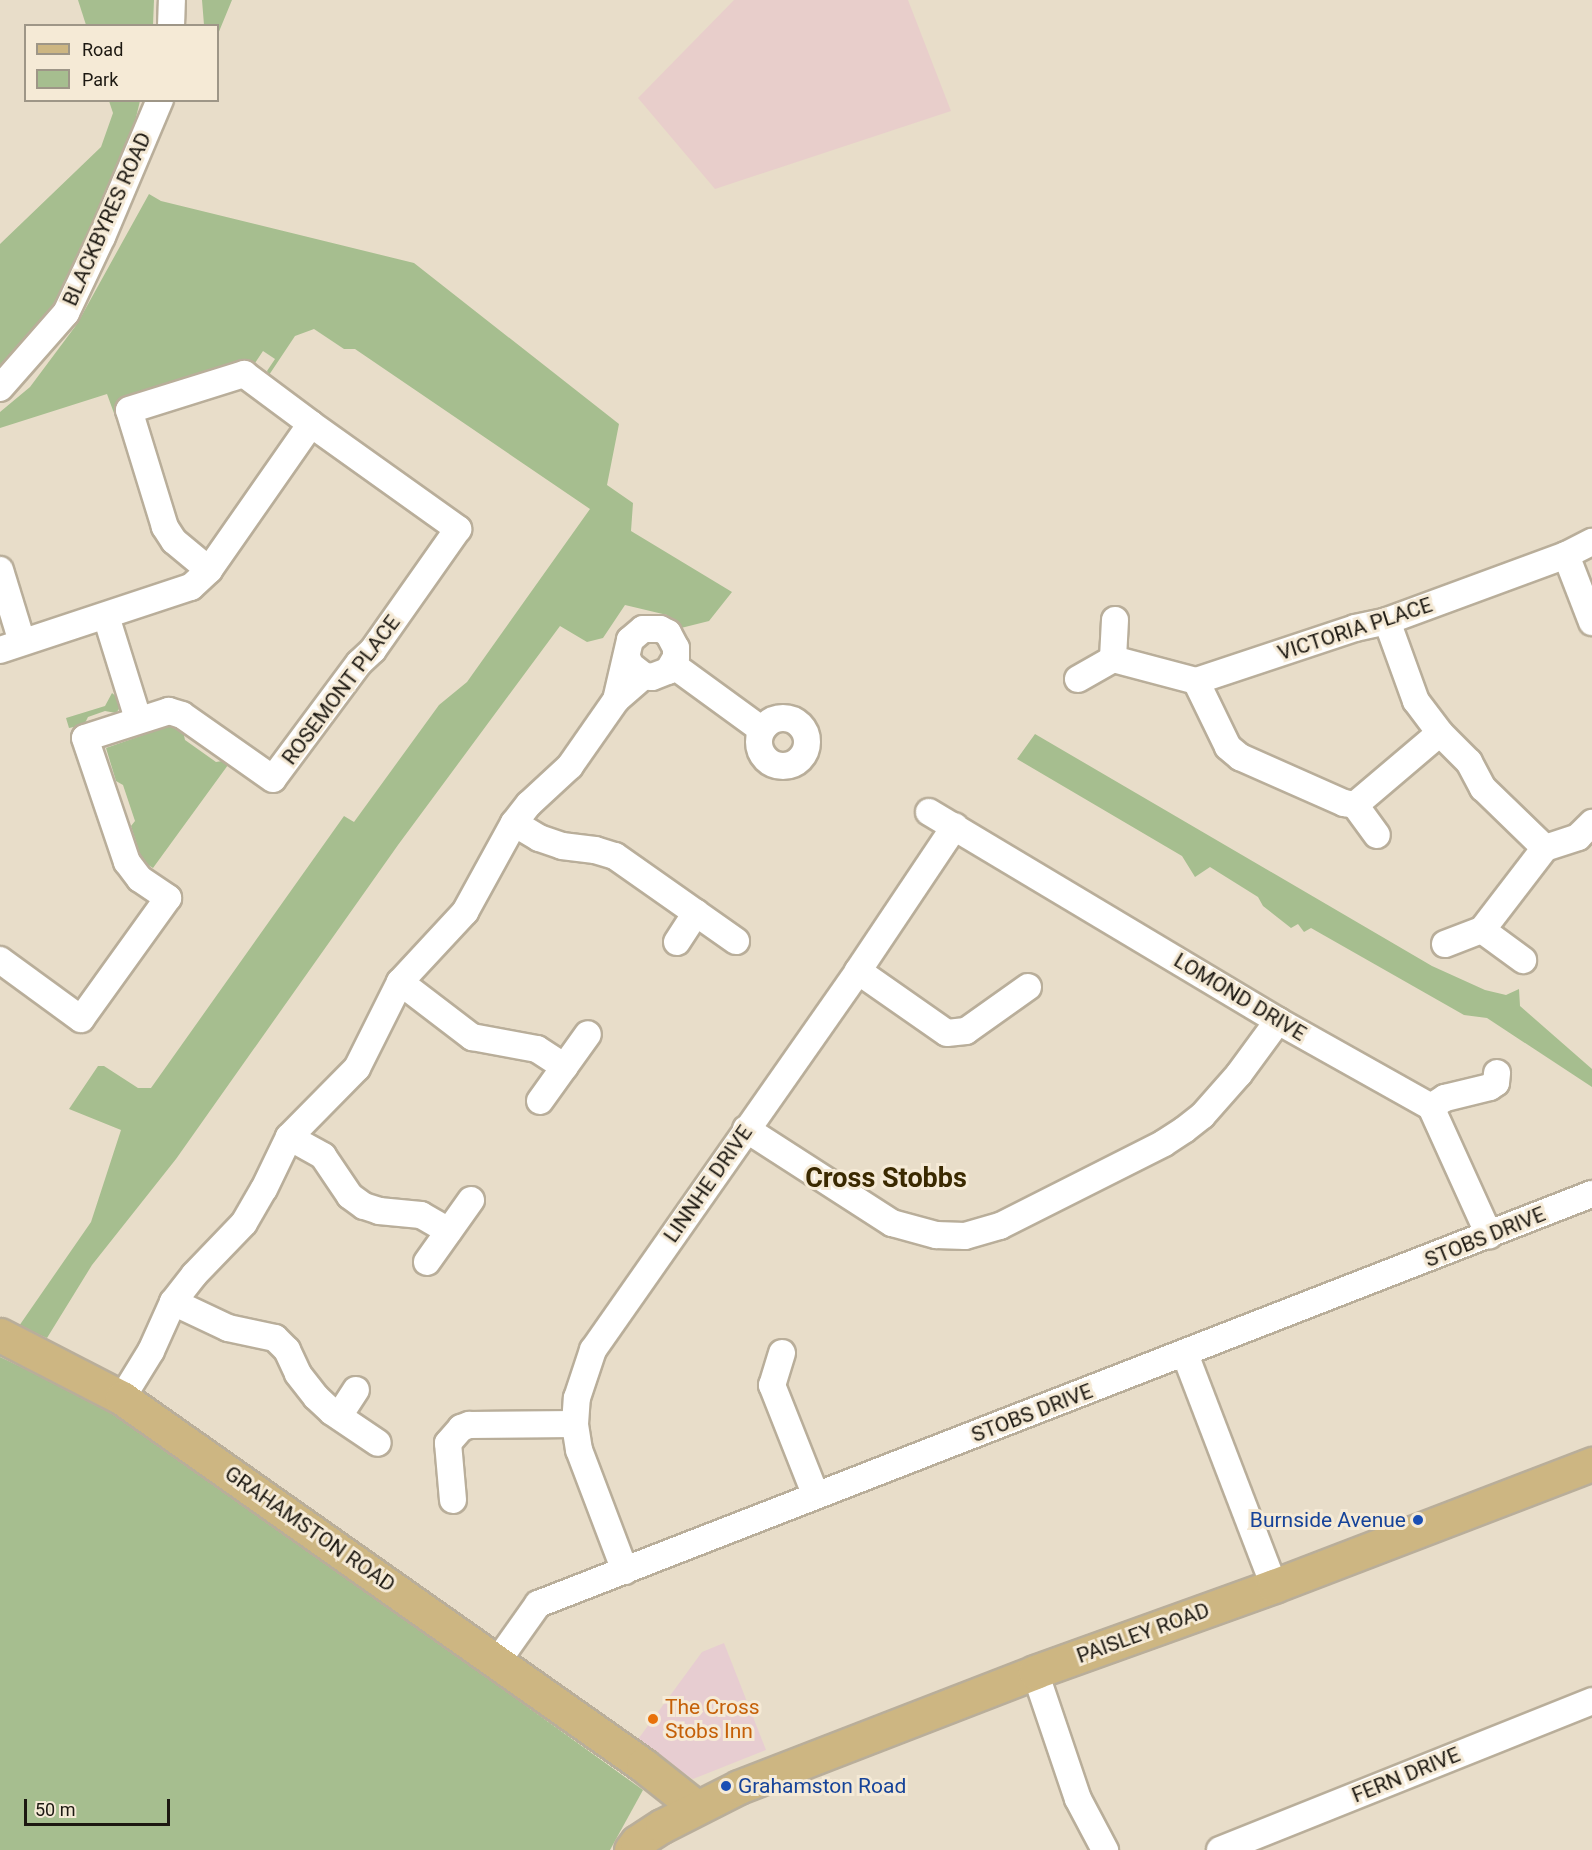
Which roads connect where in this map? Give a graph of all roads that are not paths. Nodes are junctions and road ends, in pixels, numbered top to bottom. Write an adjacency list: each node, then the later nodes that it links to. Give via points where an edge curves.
1 (172, 0): 2 (street)
2 (171, 24)
3 (159, 102): 4 (street, BLACKBYRES ROAD, via 66,313)
4 (0, 388)
5 (311, 424): 9 (street); 9 (street, via 243,374 129,410 165,527 174,541); 20 (street, ROSEMONT PLACE, via 458,529 456,535 273,779 182,715 169,711)
6 (1592, 542): 7 (street, VICTORIA PLACE)
7 (1566, 555): 12 (street, VICTORIA PLACE); 13 (street)
8 (0, 570): 14 (street)
9 (209, 570): 10 (street, via 191,587)
10 (106, 616): 14 (street); 20 (street)
11 (1115, 620): 16 (street)
12 (1387, 621): 19 (street, VICTORIA PLACE); 22 (street, via 1416,701)
13 (1592, 622)
14 (11, 646)
15 (630, 649): 17 (street, via 660,676); 17 (street, via 643,629 668,633 676,648); 25 (street, via 616,700 570,766)
16 (1113, 659): 18 (street); 19 (street)
17 (673, 665): 21 (street)
18 (1078, 680)
19 (1196, 681): 23 (street, via 1228,747 1240,757 1344,803)
20 (138, 719): 35 (street, ROSEMONT PLACE, via 86,738 127,862 140,879 168,898 81,1019)
21 (762, 730)
22 (1440, 733): 23 (street); 29 (street, via 1469,762 1483,788)
23 (1355, 804): 28 (street)
24 (929, 812): 27 (street, LOMOND DRIVE)
25 (514, 823): 30 (street, via 561,846 615,856); 38 (street, via 465,912)
26 (1592, 823): 29 (street, via 1578,837)
27 (955, 826): 37 (street, LINNHE DRIVE); 40 (street, LOMOND DRIVE)
28 (1377, 835)
29 (1545, 848): 31 (street)
30 (696, 913): 32 (street); 33 (street)
31 (1482, 930): 34 (street); 36 (street)
32 (736, 941)
33 (677, 942)
34 (1445, 944)
35 (0, 960)
36 (1524, 960)
37 (858, 971): 39 (street, via 947,1033 966,1031); 46 (street, LINNHE DRIVE)
38 (400, 982): 42 (street, via 472,1037 537,1049); 47 (street, via 357,1068)
39 (1028, 987)
40 (1278, 1021): 45 (street, LOMOND DRIVE); 46 (street, via 1239,1074 1202,1116 1184,1130 1000,1226 965,1236 936,1235 892,1223)
41 (588, 1034): 42 (street)
42 (565, 1067): 44 (street)
43 (1497, 1073): 45 (street, via 1496,1083 1490,1087 1445,1098)
44 (540, 1101)
45 (1431, 1107): 51 (street)
46 (746, 1128): 60 (street, LINNHE DRIVE, via 593,1350 577,1398)
47 (289, 1137): 50 (street, via 323,1156 350,1196 364,1206 421,1215); 53 (street, via 244,1223)
48 (1592, 1194): 51 (street, STOBS DRIVE)
49 (471, 1200): 50 (street)
50 (449, 1231): 52 (street)
51 (1489, 1236): 56 (street, STOBS DRIVE)
52 (427, 1262)
53 (173, 1302): 58 (street, via 151,1351); 59 (street, via 228,1328 275,1338 287,1350 306,1386)
54 (0, 1335): 58 (main road, GRAHAMSTON ROAD)
55 (783, 1353): 63 (street, via 772,1385)
56 (1185, 1354): 63 (street, STOBS DRIVE); 66 (street)
57 (356, 1390): 59 (street)
58 (122, 1398): 67 (main road, GRAHAMSTON ROAD)
59 (339, 1416): 61 (street)
60 (575, 1424): 64 (street, via 461,1428 448,1443); 65 (street, LINNHE DRIVE, via 579,1450)
61 (378, 1443)
62 (1592, 1464): 66 (main road, PAISLEY ROAD)
63 (816, 1496): 65 (street, STOBS DRIVE)
64 (453, 1500)
65 (625, 1571): 67 (street, STOBS DRIVE, via 538,1604)
66 (1274, 1586): 68 (main road, PAISLEY ROAD)
67 (497, 1662): 70 (main road, GRAHAMSTON ROAD)
68 (1035, 1672): 70 (main road, PAISLEY ROAD); 72 (street, via 1078,1799)
69 (1592, 1701): 73 (street, FERN DRIVE)
70 (696, 1806): 71 (main road, PAISLEY ROAD, via 637,1842)
71 (631, 1850)
72 (1105, 1850)
73 (1220, 1850)

